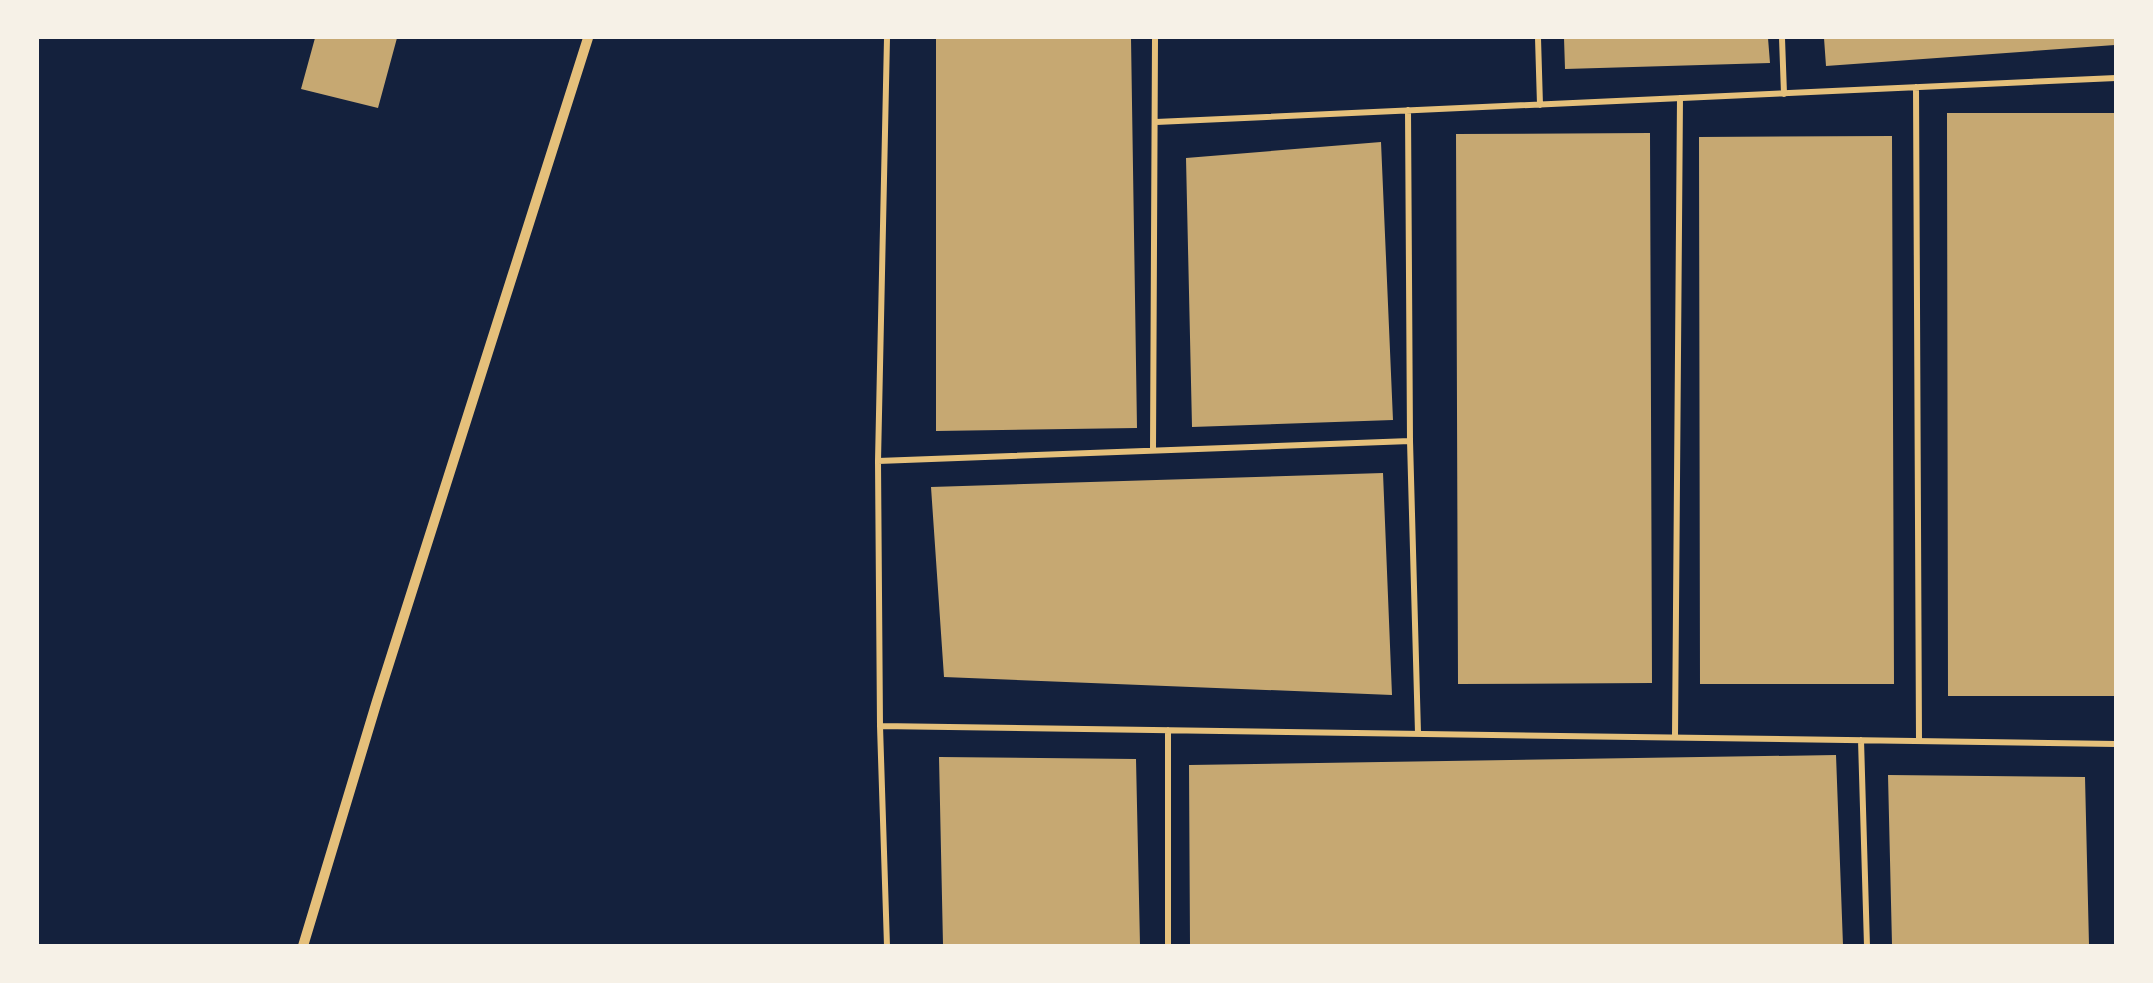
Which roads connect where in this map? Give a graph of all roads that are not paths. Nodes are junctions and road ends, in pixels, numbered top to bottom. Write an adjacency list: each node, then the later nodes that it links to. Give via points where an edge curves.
1 (588, 38): 23 (street)
2 (887, 38): 15 (street)
3 (1155, 38): 12 (street)
4 (1538, 38): 10 (street)
5 (1782, 38): 8 (street)
6 (2115, 78): 7 (street)
7 (1916, 87): 8 (street); 21 (street)
8 (1784, 94): 9 (street)
9 (1680, 98): 10 (street); 19 (street)
10 (1540, 105): 11 (street)
11 (1408, 110): 12 (street); 13 (street)
12 (1156, 122): 14 (street)
13 (1410, 441): 14 (street); 18 (street)
14 (1153, 450): 15 (street)
15 (878, 461): 16 (street)
16 (880, 726): 17 (street); 24 (street)
17 (1168, 730): 18 (street); 25 (street)
18 (1418, 734): 19 (street)
19 (1675, 737): 20 (street)
20 (1861, 740): 21 (street); 26 (street)
21 (1919, 741): 22 (street)
22 (2115, 744)
23 (303, 945)
24 (887, 945)
25 (1168, 945)
26 (1867, 945)

